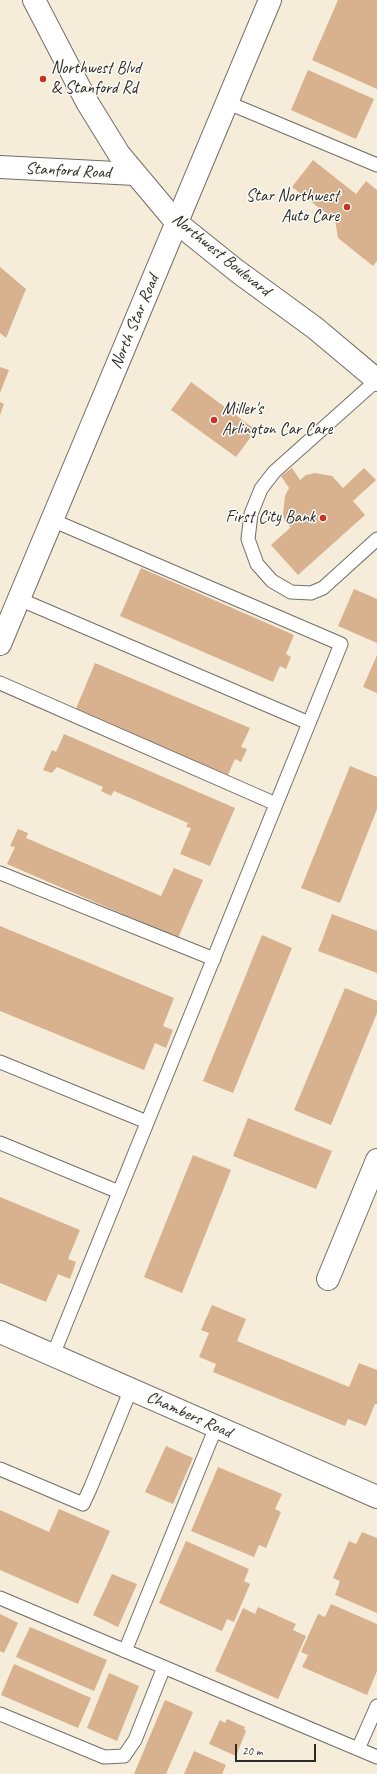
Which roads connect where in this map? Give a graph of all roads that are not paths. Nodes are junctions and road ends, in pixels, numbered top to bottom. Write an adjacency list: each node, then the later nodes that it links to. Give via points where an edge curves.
1 (34, 0): 6 (street, Northwest Boulevard, via 87,102 119,154)
2 (270, 0): 3 (street, North Star Road)
3 (226, 102): 4 (lane); 7 (street, North Star Road)
4 (377, 165)
5 (0, 167): 6 (street, Stanford Road)
6 (135, 174): 7 (street, Northwest Boulevard)
7 (176, 222): 8 (street, Northwest Boulevard, via 315,328); 9 (street, North Star Road)
8 (377, 380): 10 (lane, via 274,472 261,489 251,514 248,539 258,564 272,581 291,592 310,593 323,588)
9 (52, 520): 11 (street, North Star Road); 14 (lane, via 341,644)
10 (377, 539)
11 (19, 598): 12 (street, North Star Road); 14 (lane)
12 (0, 644)
13 (0, 683): 15 (lane)
14 (309, 723): 15 (lane)
15 (276, 804): 17 (lane)
16 (0, 873): 17 (lane)
17 (214, 958): 19 (lane)
18 (0, 1062): 19 (lane)
19 (147, 1122): 22 (lane)
20 (0, 1143): 22 (lane)
21 (377, 1160): 23 (street)
22 (119, 1192): 25 (lane)
23 (328, 1280)
24 (0, 1332): 25 (street, Chambers Road)
25 (53, 1355): 26 (street, Chambers Road)
26 (131, 1389): 27 (street, Chambers Road); 28 (lane, via 83,1504)
27 (216, 1427): 29 (street, Chambers Road); 31 (lane)
28 (0, 1469)
29 (377, 1497)
30 (0, 1598): 31 (lane)
31 (125, 1651): 32 (lane)
32 (164, 1667): 34 (lane, via 135,1740 124,1756 104,1757); 35 (lane)
33 (377, 1706): 35 (lane)
34 (0, 1714)
35 (358, 1749): 36 (lane)
36 (377, 1757)

